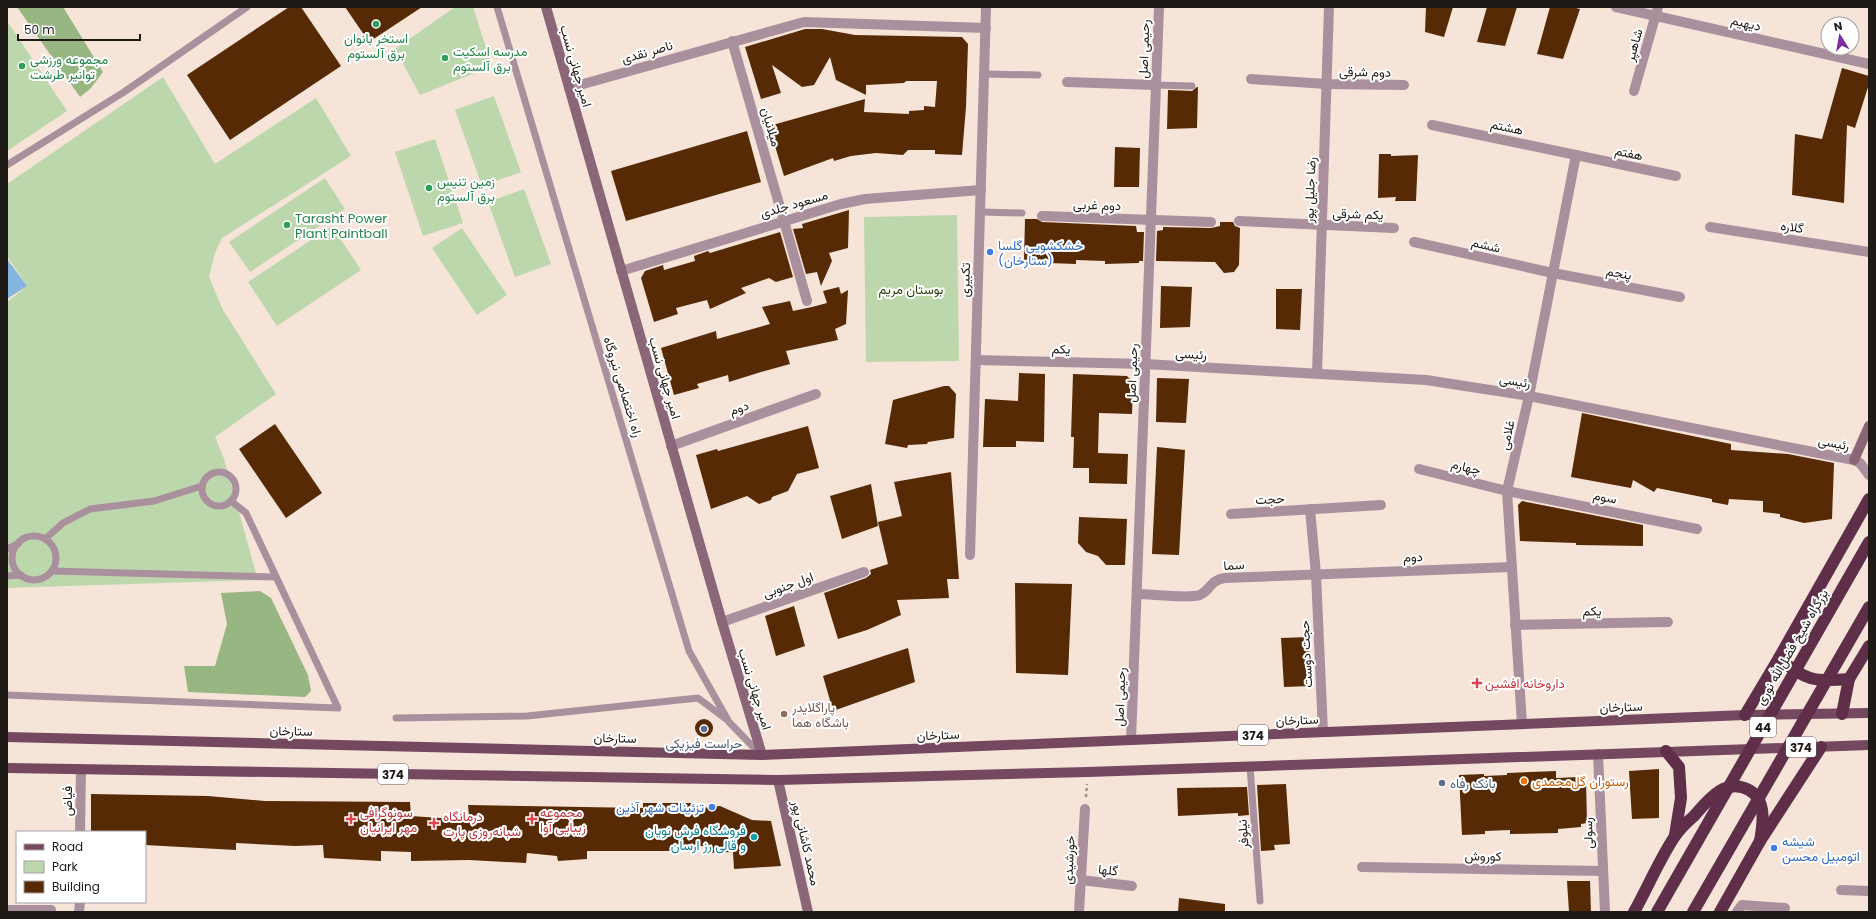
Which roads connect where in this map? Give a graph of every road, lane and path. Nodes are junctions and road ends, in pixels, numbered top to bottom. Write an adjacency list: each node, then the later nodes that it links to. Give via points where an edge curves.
1 (247, 7): 24 (lane, via 124,92)
2 (497, 7): 86 (lane, راه اختصاصی نیروگاه, via 689,651)
3 (546, 7): 20 (street, امیر جهانی نسب)
4 (986, 7): 9 (street, تکبیری)
5 (1159, 7): 17 (street, رحیمی اصل)
6 (1328, 7): 16 (street, رضا جلیل پور)
7 (1616, 7): 8 (street, دیهیم)
8 (1657, 11): 11 (street, دیهیم); 21 (street, شاهپر)
9 (986, 28): 10 (street, ناصر نقدی, via 817,21 796,23); 12 (street, تکبیری)
10 (732, 41): 20 (street, ناصر نقدی); 30 (street, میلانیان)
11 (1869, 64)
12 (984, 74): 13 (lane); 26 (street, تکبیری)
13 (1038, 75)
14 (1251, 79): 16 (street)
15 (1067, 82): 17 (street)
16 (1326, 84): 18 (street, دوم شرقی); 34 (street, رضا جلیل پور)
17 (1156, 85): 19 (lane); 31 (street, رحیمی اصل)
18 (1404, 85)
19 (1192, 86)
20 (569, 88): 39 (street, امیر جهانی نسب)
21 (1634, 91)
22 (1432, 125): 23 (street, هشتم)
23 (1576, 155): 25 (street, هفتم); 40 (street, غلامی)
24 (7, 165)
25 (1676, 176)
26 (981, 190): 27 (street, تکبیری); 30 (street, مسعود جلدی, via 865,199)
27 (980, 212): 28 (lane); 43 (street, تکبیری)
28 (1022, 213)
29 (1042, 216): 31 (street, دوم غربی)
30 (784, 220): 39 (street, مسعود جلدی); 42 (street, میلانیان)
31 (1151, 220): 33 (street); 44 (street, رحیمی اصل)
32 (1239, 221): 34 (street, یکم شرقی)
33 (1211, 222)
34 (1322, 226): 36 (street, یکم شرقی); 45 (street, رضا جلیل پور)
35 (1710, 227): 38 (street, گلاره)
36 (1394, 228)
37 (1414, 242): 40 (street, ششم)
38 (1869, 252)
39 (621, 271): 49 (street, امیر جهانی نسب)
40 (1553, 273): 41 (street, پنجم); 47 (street, غلامی)
41 (1680, 298)
42 (807, 301)
43 (976, 360): 44 (street, یکم); 65 (street, تکبیری)
44 (1145, 364): 45 (street, رئیسی); 73 (street, رحیمی اصل)
45 (1317, 373): 47 (street, رئیسی, via 1426,380)
46 (816, 394): 49 (street, دوم)
47 (1529, 396): 50 (street, رئیسی); 54 (street, غلامی)
48 (1869, 426): 50 (street)
49 (671, 446): 75 (street, امیر جهانی نسب)
50 (1854, 460): 52 (street, رئیسی, via 1860,463)
51 (1419, 469): 54 (street, چهارم)
52 (1869, 475)
53 (202, 486): 56 (lane, via 204,497 213,504 224,505); 56 (lane, via 207,476 212,473 228,474 235,482 236,488 236,494); 61 (lane, via 154,501 90,509 63,523)
54 (1507, 491): 60 (street, سوم); 66 (street, غلامی)
55 (1869, 499): 79 (highway)
56 (231, 501): 72 (lane, via 246,513)
57 (1381, 505): 58 (street, حجت)
58 (1310, 510): 59 (street, حجت); 69 (street)
59 (1231, 514)
60 (1697, 529)
61 (45, 539): 63 (lane, via 31,537); 67 (lane, via 54,550 55,564)
62 (1869, 542): 119 (highway, بزرگراه شیخ فضل‌الله نوری / 44)
63 (18, 544): 64 (lane); 70 (lane, via 12,557 13,564)
64 (7, 549)
65 (970, 555)
66 (1512, 567): 69 (street, دوم); 77 (street, غلامی)
67 (52, 571): 70 (lane, via 41,579 34,580); 72 (lane)
68 (864, 572): 75 (street, اول جنوبی)
69 (1316, 574): 73 (street, سما, via 1219,579 1204,592 1193,596); 88 (street, حجت دوست)
70 (21, 575): 71 (lane)
71 (7, 576)
72 (276, 577): 81 (lane, via 338,708)
73 (1137, 594): 90 (street, رحیمی اصل)
74 (1869, 607): 120 (highway, 44)
75 (722, 622): 95 (street, امیر جهانی نسب)
76 (1668, 622): 77 (street, یکم)
77 (1515, 625): 87 (street, غلامی)
78 (1869, 646): 80 (highway)
79 (1779, 658): 80 (highway, via 1794,671 1808,678 1824,681); 84 (highway)
80 (1849, 679): 83 (highway)
81 (7, 695)
82 (1869, 713): 83 (main road, ستارخان / 374)
83 (1842, 714): 84 (main road, ستارخان / 374)
84 (1745, 715): 87 (main road, ستارخان / 374)
85 (396, 718): 86 (lane, via 527,716 698,698)
86 (729, 722): 95 (lane, راه اختصاصی نیروگاه)
87 (1522, 724): 88 (main road, ستارخان / 374)
88 (1323, 732): 90 (main road, ستارخان / 374)
89 (7, 737): 95 (main road, ستارخان / 374)
90 (1131, 740): 95 (main road, ستارخان / 374)
91 (1869, 745): 92 (main road, 374)
92 (1821, 747): 93 (main road, 374); 104 (highway)
93 (1666, 751): 94 (main road, 374); 103 (highway, via 1679,767 1681,798)
94 (1598, 754): 96 (main road, 374); 106 (street, رسولی)
95 (762, 755)
96 (1250, 766): 99 (main road, 374); 111 (lane, نیلوفر)
97 (7, 768): 98 (main road, 374)
98 (81, 769): 100 (main road, 374); 102 (street, فیاض)
99 (1088, 772): 100 (main road, 374); 101 (path)
100 (778, 780): 115 (street, محمد کاشانی پور)
101 (1085, 809): 107 (street, خورشیدی)
102 (80, 831)
103 (1675, 835): 104 (highway, via 1711,796 1723,788 1737,786 1750,791 1760,803 1763,821); 118 (highway)
104 (1760, 841): 121 (highway)
105 (1362, 867): 106 (street, کوروش)
106 (1603, 872): 117 (street, رسولی)
107 (1081, 880): 108 (street, گلها); 116 (street, خورشیدی)
108 (1132, 886)
109 (1841, 890): 110 (street)
110 (1869, 891)
111 (1260, 901)
112 (1785, 908): 122 (street, via 1742,905)
113 (7, 910): 114 (street)
114 (51, 910)
115 (808, 912)
116 (1079, 912)
117 (1604, 912)
118 (1634, 912)
119 (1657, 912)
120 (1693, 912)
121 (1720, 912)
122 (1737, 912)

